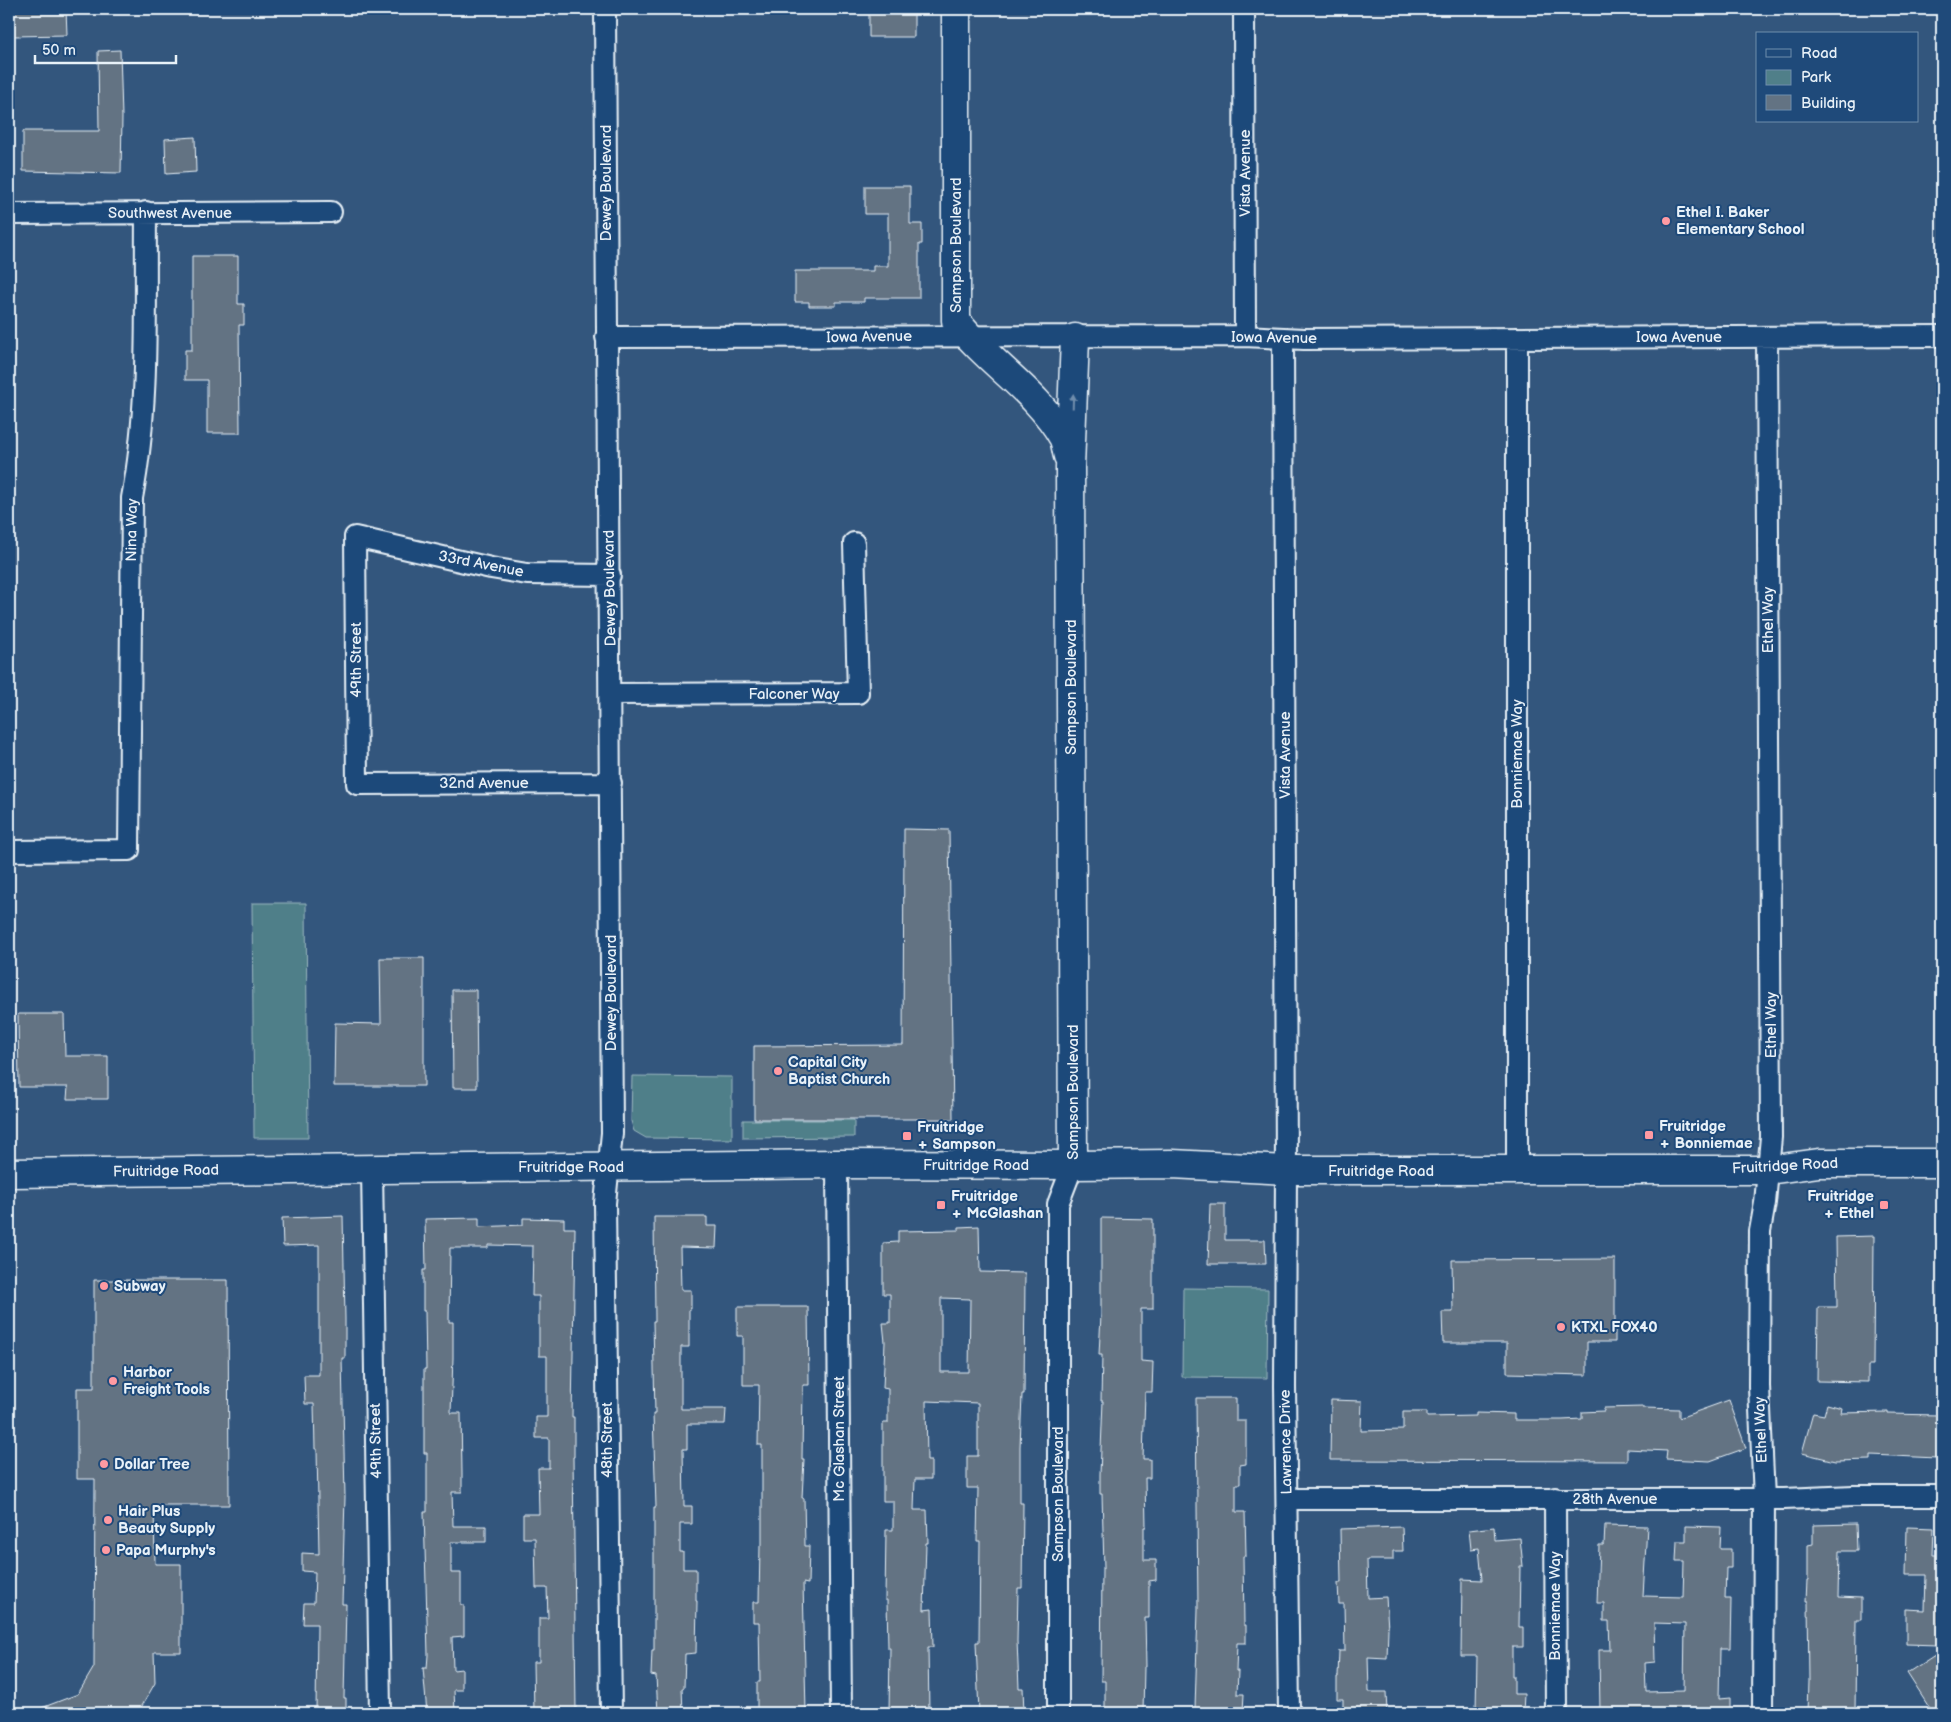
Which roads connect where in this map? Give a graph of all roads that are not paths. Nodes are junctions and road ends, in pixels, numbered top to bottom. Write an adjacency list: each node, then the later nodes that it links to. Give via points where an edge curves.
1 (605, 9): 10 (street, Dewey Boulevard)
2 (956, 9): 7 (main road, Sampson Boulevard, via 956,321)
3 (1244, 9): 8 (street, Vista Avenue)
4 (146, 212): 5 (street, Southwest Avenue); 6 (street, Southwest Avenue); 22 (street, Nina Way, via 146,369 132,498 129,850)
5 (331, 212)
6 (9, 214)
7 (968, 336): 10 (street, Iowa Avenue); 12 (street, Iowa Avenue); 15 (main road, Sampson Boulevard, via 1039,405 1064,439)
8 (1245, 336): 12 (street, Iowa Avenue); 14 (street, Iowa Avenue)
9 (1942, 336): 11 (street, Iowa Avenue)
10 (606, 337): 18 (street, Dewey Boulevard)
11 (1767, 337): 13 (street, Iowa Avenue); 29 (street, Ethel Way, via 1771,1137)
12 (1075, 338): 15 (main road, Sampson Boulevard, one-way to 12)
13 (1517, 338): 14 (street, Iowa Avenue); 30 (street, Bonniemae Way)
14 (1284, 339): 28 (street, Vista Avenue)
15 (1070, 467): 25 (main road, Sampson Boulevard)
16 (355, 537): 18 (street, 33rd Avenue, via 527,574); 21 (street, 49th Street)
17 (854, 543): 19 (street, Falconer Way, via 858,693)
18 (610, 575): 19 (street, Dewey Boulevard)
19 (610, 694): 20 (street, Dewey Boulevard)
20 (611, 783): 21 (street, 32nd Avenue); 26 (street, Dewey Boulevard, via 612,1133)
21 (357, 784)
22 (9, 851)
23 (1942, 1162): 29 (main road, Fruitridge Road, via 1819,1163)
24 (837, 1164): 25 (main road, Fruitridge Road); 26 (main road, Fruitridge Road); 38 (street, Mc Glashan Street)
25 (1073, 1165): 28 (main road, Fruitridge Road, via 1172,1164); 39 (street, Sampson Boulevard, via 1058,1204)
26 (609, 1167): 27 (main road, Fruitridge Road); 37 (street, 48th Street, via 605,1213)
27 (372, 1168): 31 (main road, Fruitridge Road); 36 (street, 49th Street)
28 (1286, 1170): 30 (main road, Fruitridge Road); 34 (street, Lawrence Drive)
29 (1767, 1170): 30 (main road, Fruitridge Road); 35 (street, Ethel Way, via 1760,1231 1759,1386)
30 (1518, 1171)
31 (9, 1173)
32 (1942, 1496): 35 (street, 28th Avenue)
33 (1555, 1498): 34 (street, 28th Avenue); 35 (street, 28th Avenue); 41 (street, Bonniemae Way)
34 (1287, 1499): 40 (street, Lawrence Drive)
35 (1764, 1499): 42 (street, Ethel Way)
36 (380, 1713)
37 (611, 1713)
38 (842, 1713)
39 (1058, 1713)
40 (1289, 1713)
41 (1556, 1713)
42 (1763, 1713)

